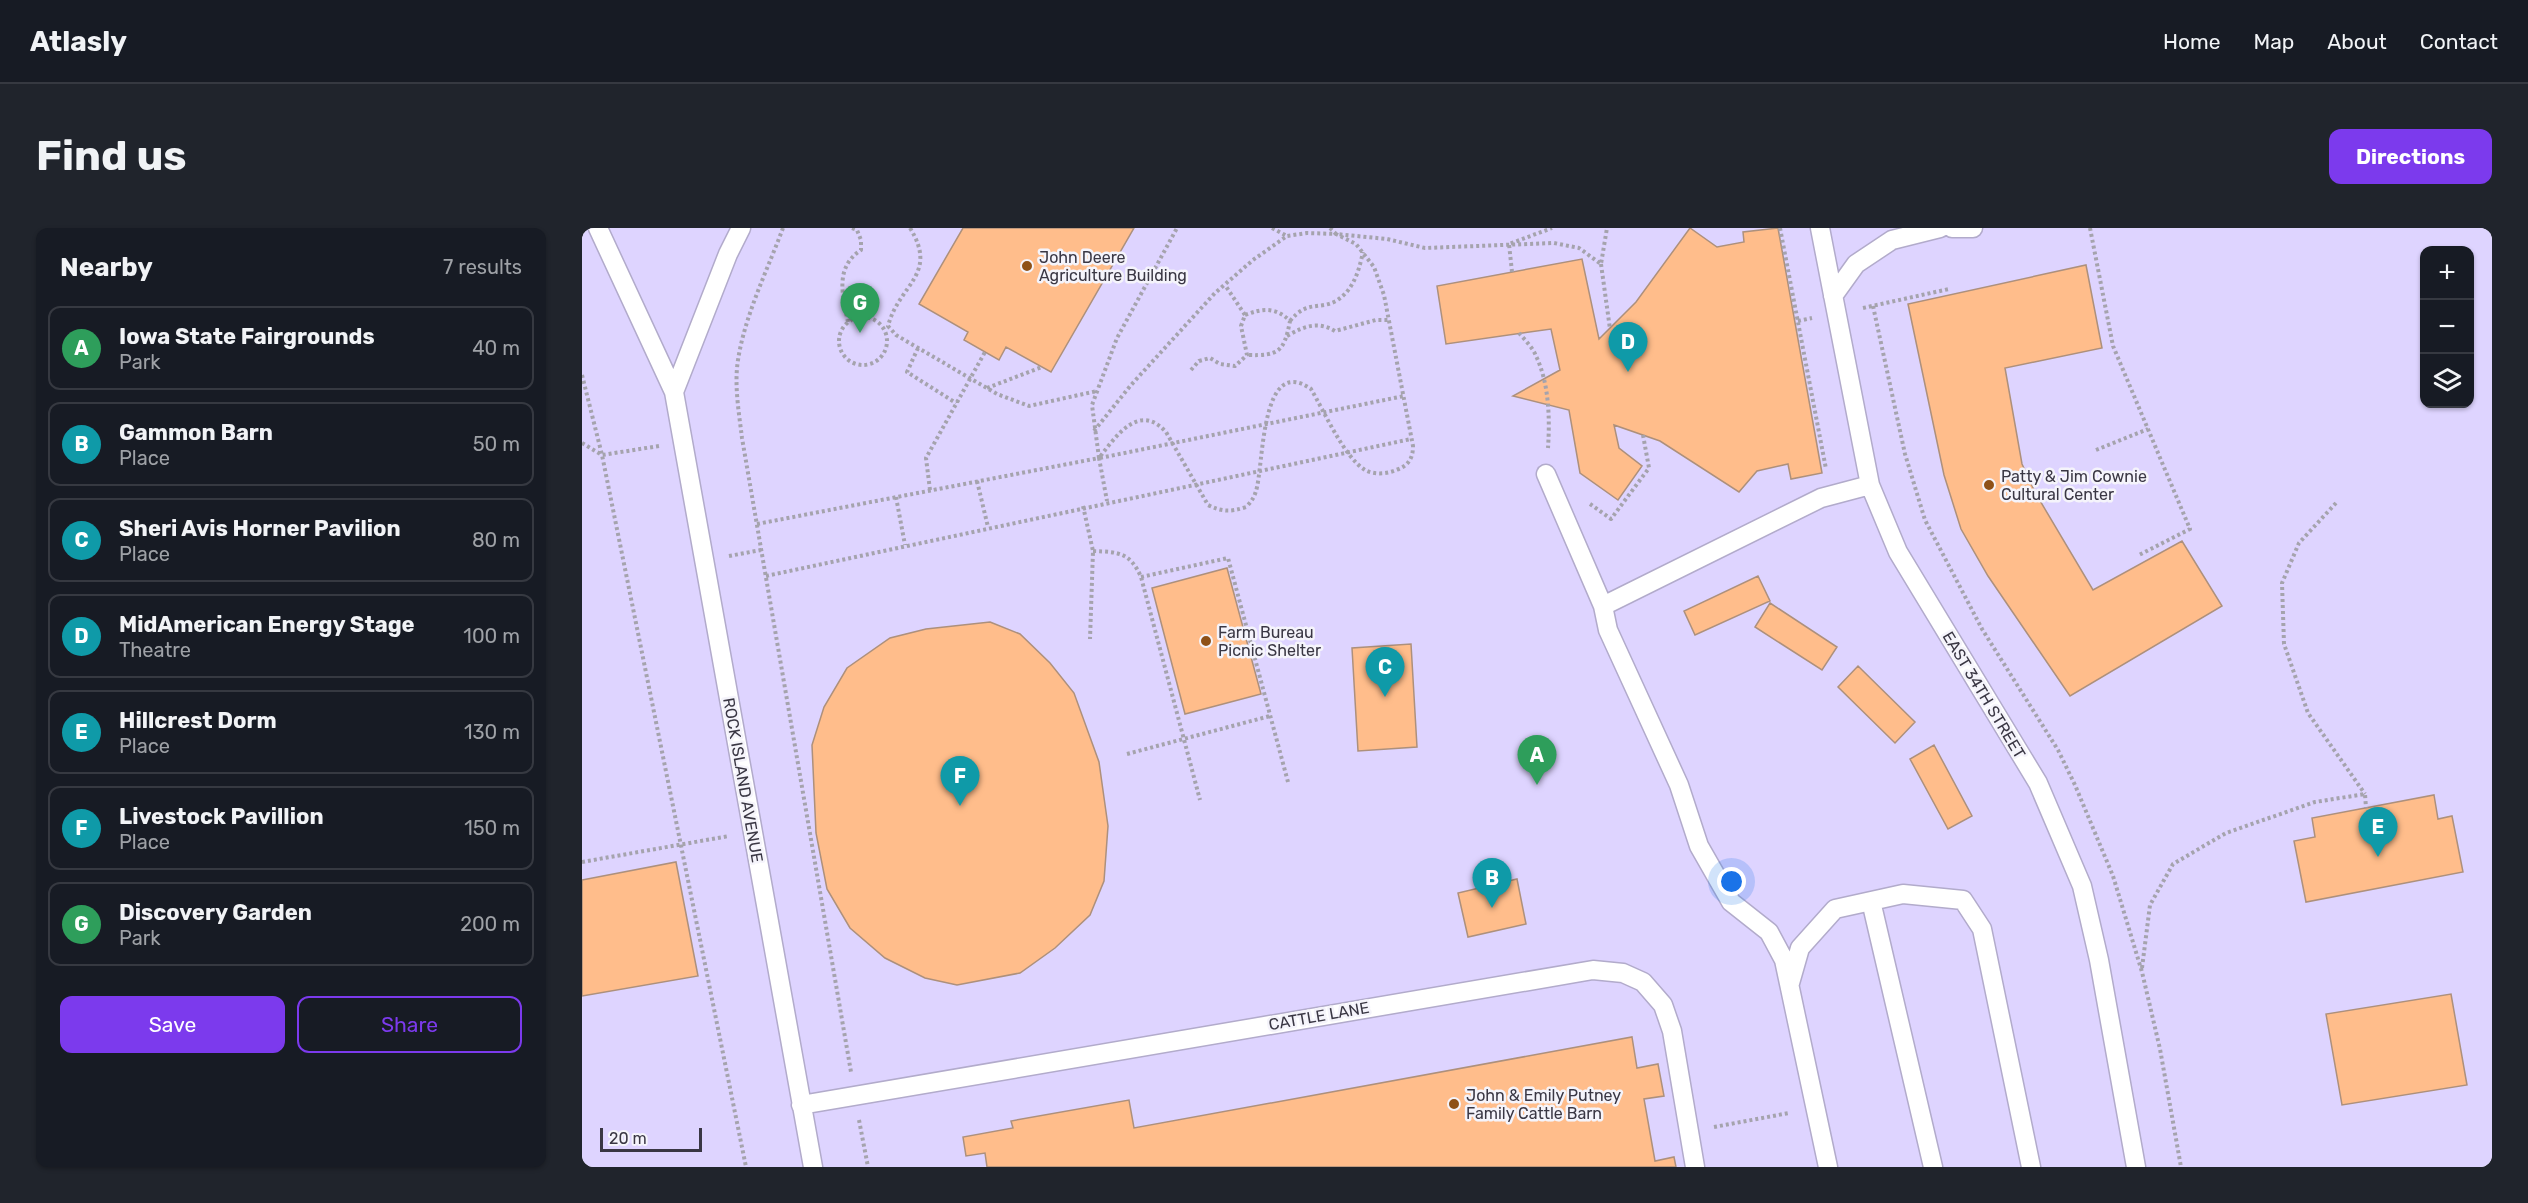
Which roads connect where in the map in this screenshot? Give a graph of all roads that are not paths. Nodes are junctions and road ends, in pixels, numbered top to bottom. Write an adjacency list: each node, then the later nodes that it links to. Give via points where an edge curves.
1 (598, 228): 8 (lane, ROCK ISLAND AVENUE)
2 (741, 228): 8 (lane)
3 (1820, 228): 7 (lane, EAST 34TH STREET)
4 (1940, 228): 7 (lane, via 1892,240 1856,264)
5 (1952, 228): 6 (lane)
6 (1973, 228)
7 (1834, 305): 10 (lane, EAST 34TH STREET)
8 (674, 392): 14 (lane, ROCK ISLAND AVENUE)
9 (1546, 474): 11 (lane)
10 (1870, 485): 11 (lane, via 1831,495); 20 (lane, EAST 34TH STREET, via 1898,552 2038,783 2082,885)
11 (1603, 606): 13 (lane, via 1608,630 1679,785 1699,846 1731,902 1768,932 1784,960)
12 (1871, 901): 13 (lane, via 1835,909 1800,948); 18 (lane); 19 (lane, via 1902,894 1963,900 1982,929)
13 (1789, 985): 17 (lane)
14 (801, 1105): 15 (lane, ROCK ISLAND AVENUE); 16 (lane, CATTLE LANE, via 1593,970 1623,972 1643,982 1663,1005 1672,1031)
15 (813, 1167)
16 (1695, 1167)
17 (1828, 1167)
18 (1933, 1167)
19 (2031, 1167)
20 (2136, 1167)

